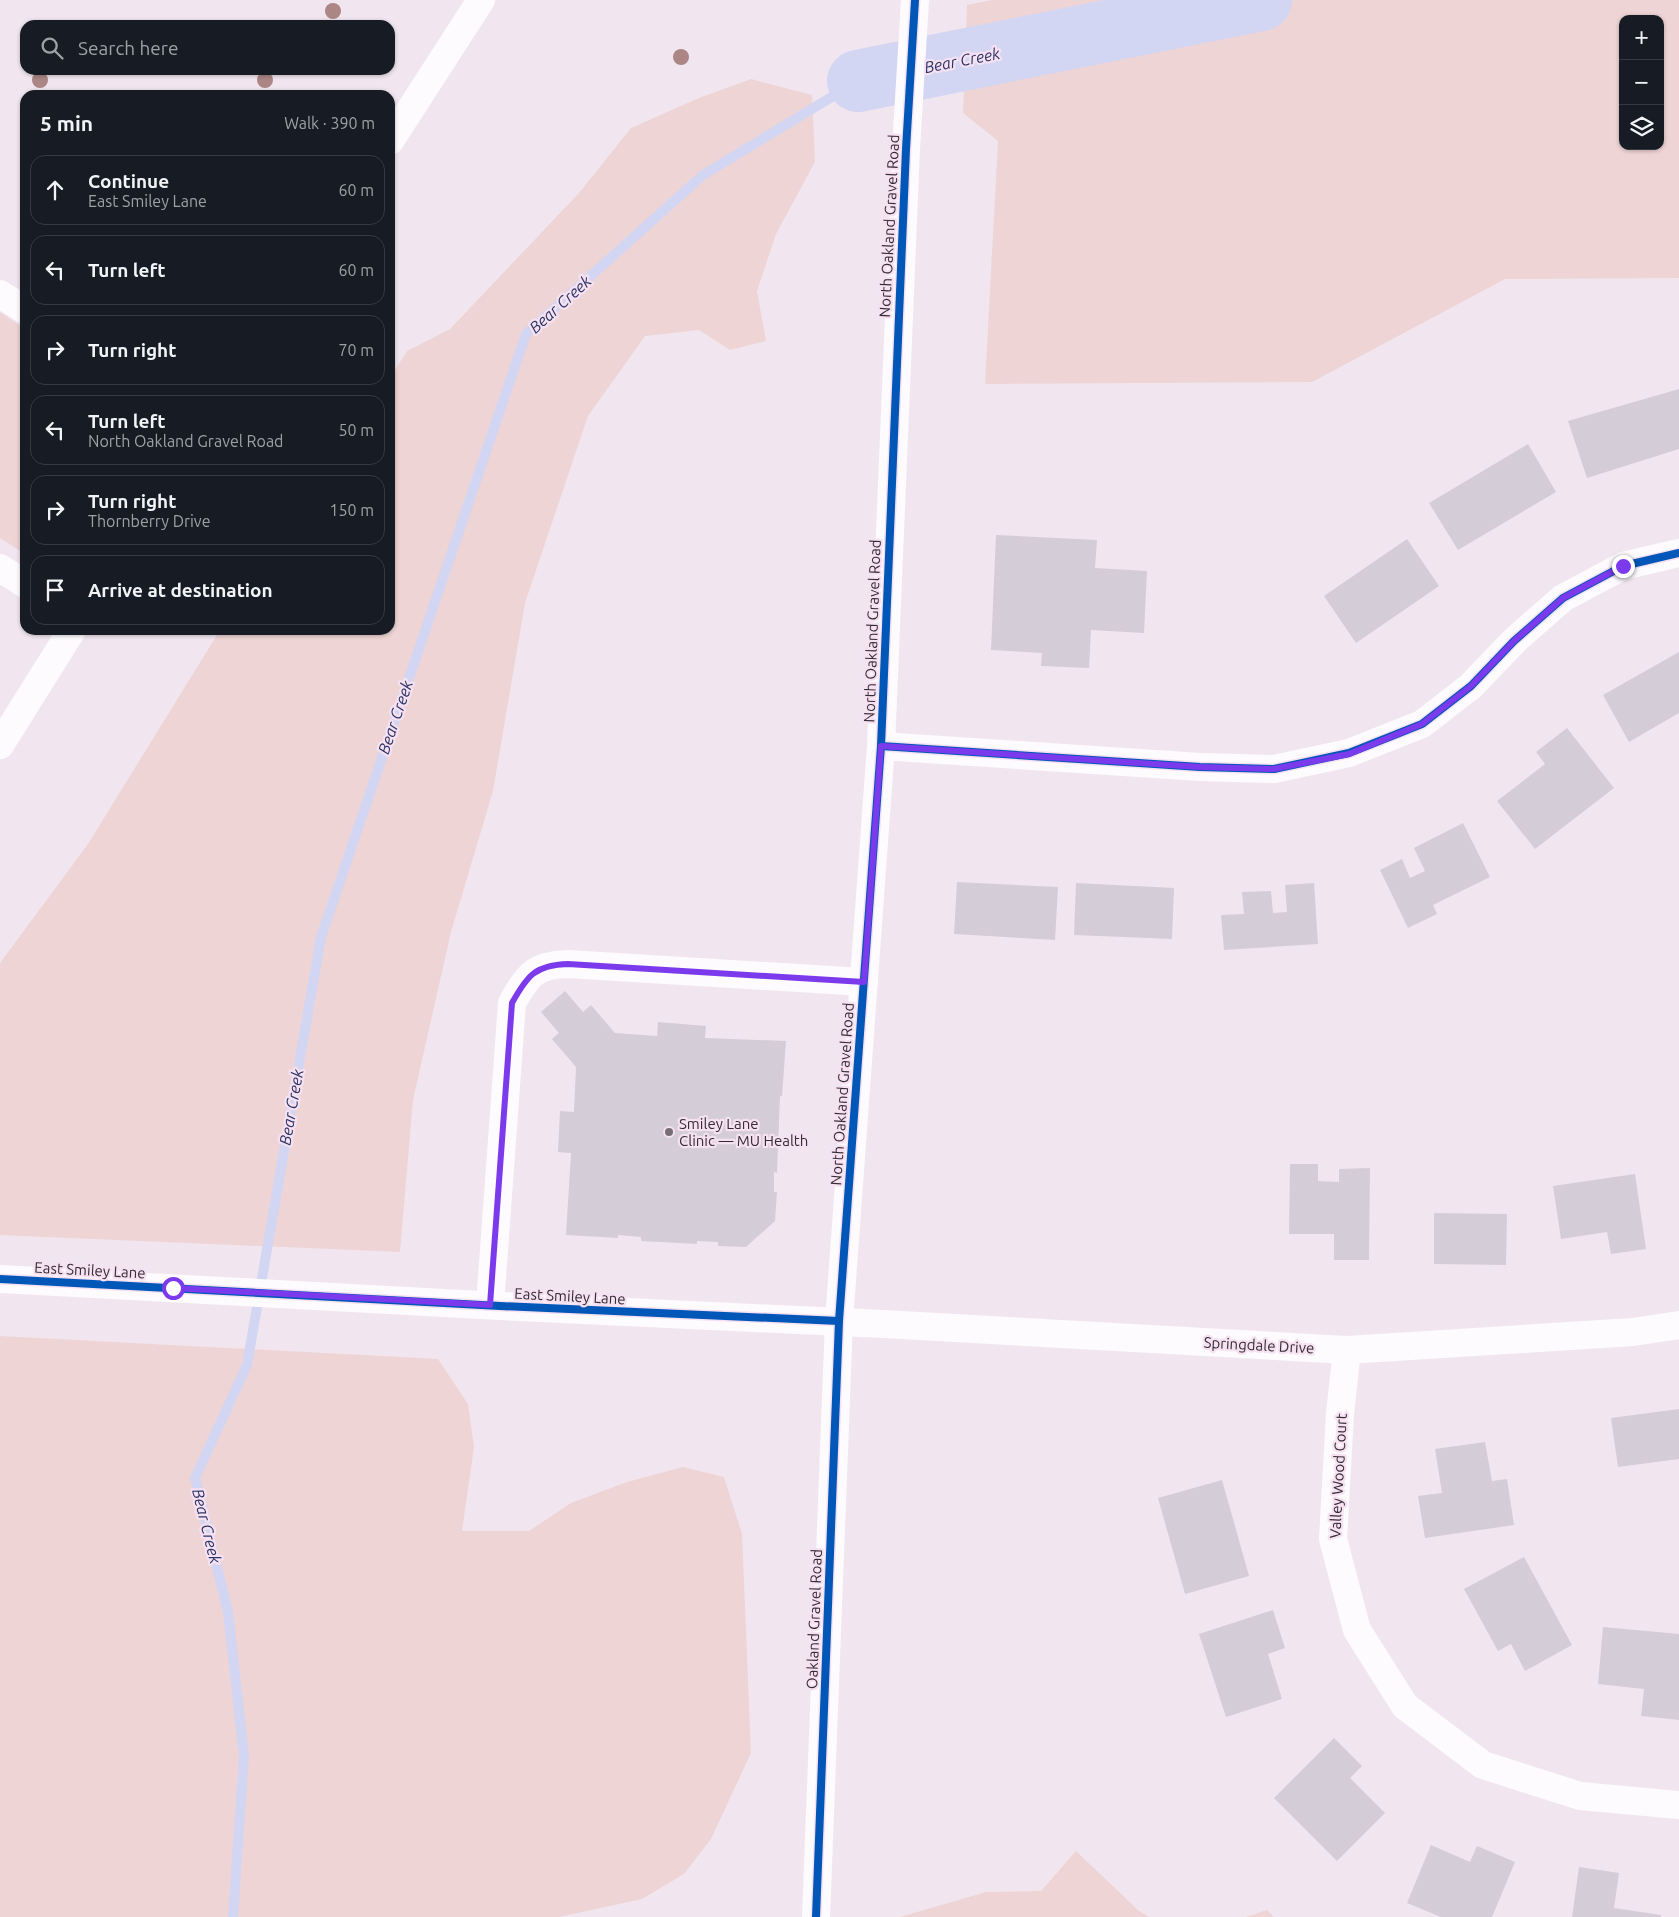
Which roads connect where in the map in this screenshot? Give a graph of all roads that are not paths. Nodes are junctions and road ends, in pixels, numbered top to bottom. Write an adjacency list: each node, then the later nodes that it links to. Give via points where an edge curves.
1 (481, 0): 3 (street)
2 (915, 3): 11 (street, North Oakland Gravel Road)
3 (395, 133)
4 (0, 294): 5 (street)
5 (20, 307)
6 (1679, 553): 11 (street, via 1623,566 1563,598 1514,641 1471,686 1422,724 1349,754 1274,769)
7 (0, 568): 8 (street)
8 (20, 581)
9 (69, 635): 10 (street)
10 (5, 727)
11 (881, 746): 12 (street, North Oakland Gravel Road)
12 (864, 982): 14 (street, via 568,964 548,965 532,974 512,1003); 15 (street, North Oakland Gravel Road)
13 (0, 1279): 14 (street, East Smiley Lane)
14 (490, 1305): 15 (street, East Smiley Lane)
15 (839, 1322): 17 (street, Springdale Drive); 19 (street, Oakland Gravel Road)
16 (1679, 1325): 17 (street, Springdale Drive, via 1633,1332)
17 (1347, 1350): 18 (street, Valley Wood Court, via 1333,1539 1357,1630 1404,1706 1483,1765 1580,1796)
18 (1679, 1805)
19 (816, 1917)

